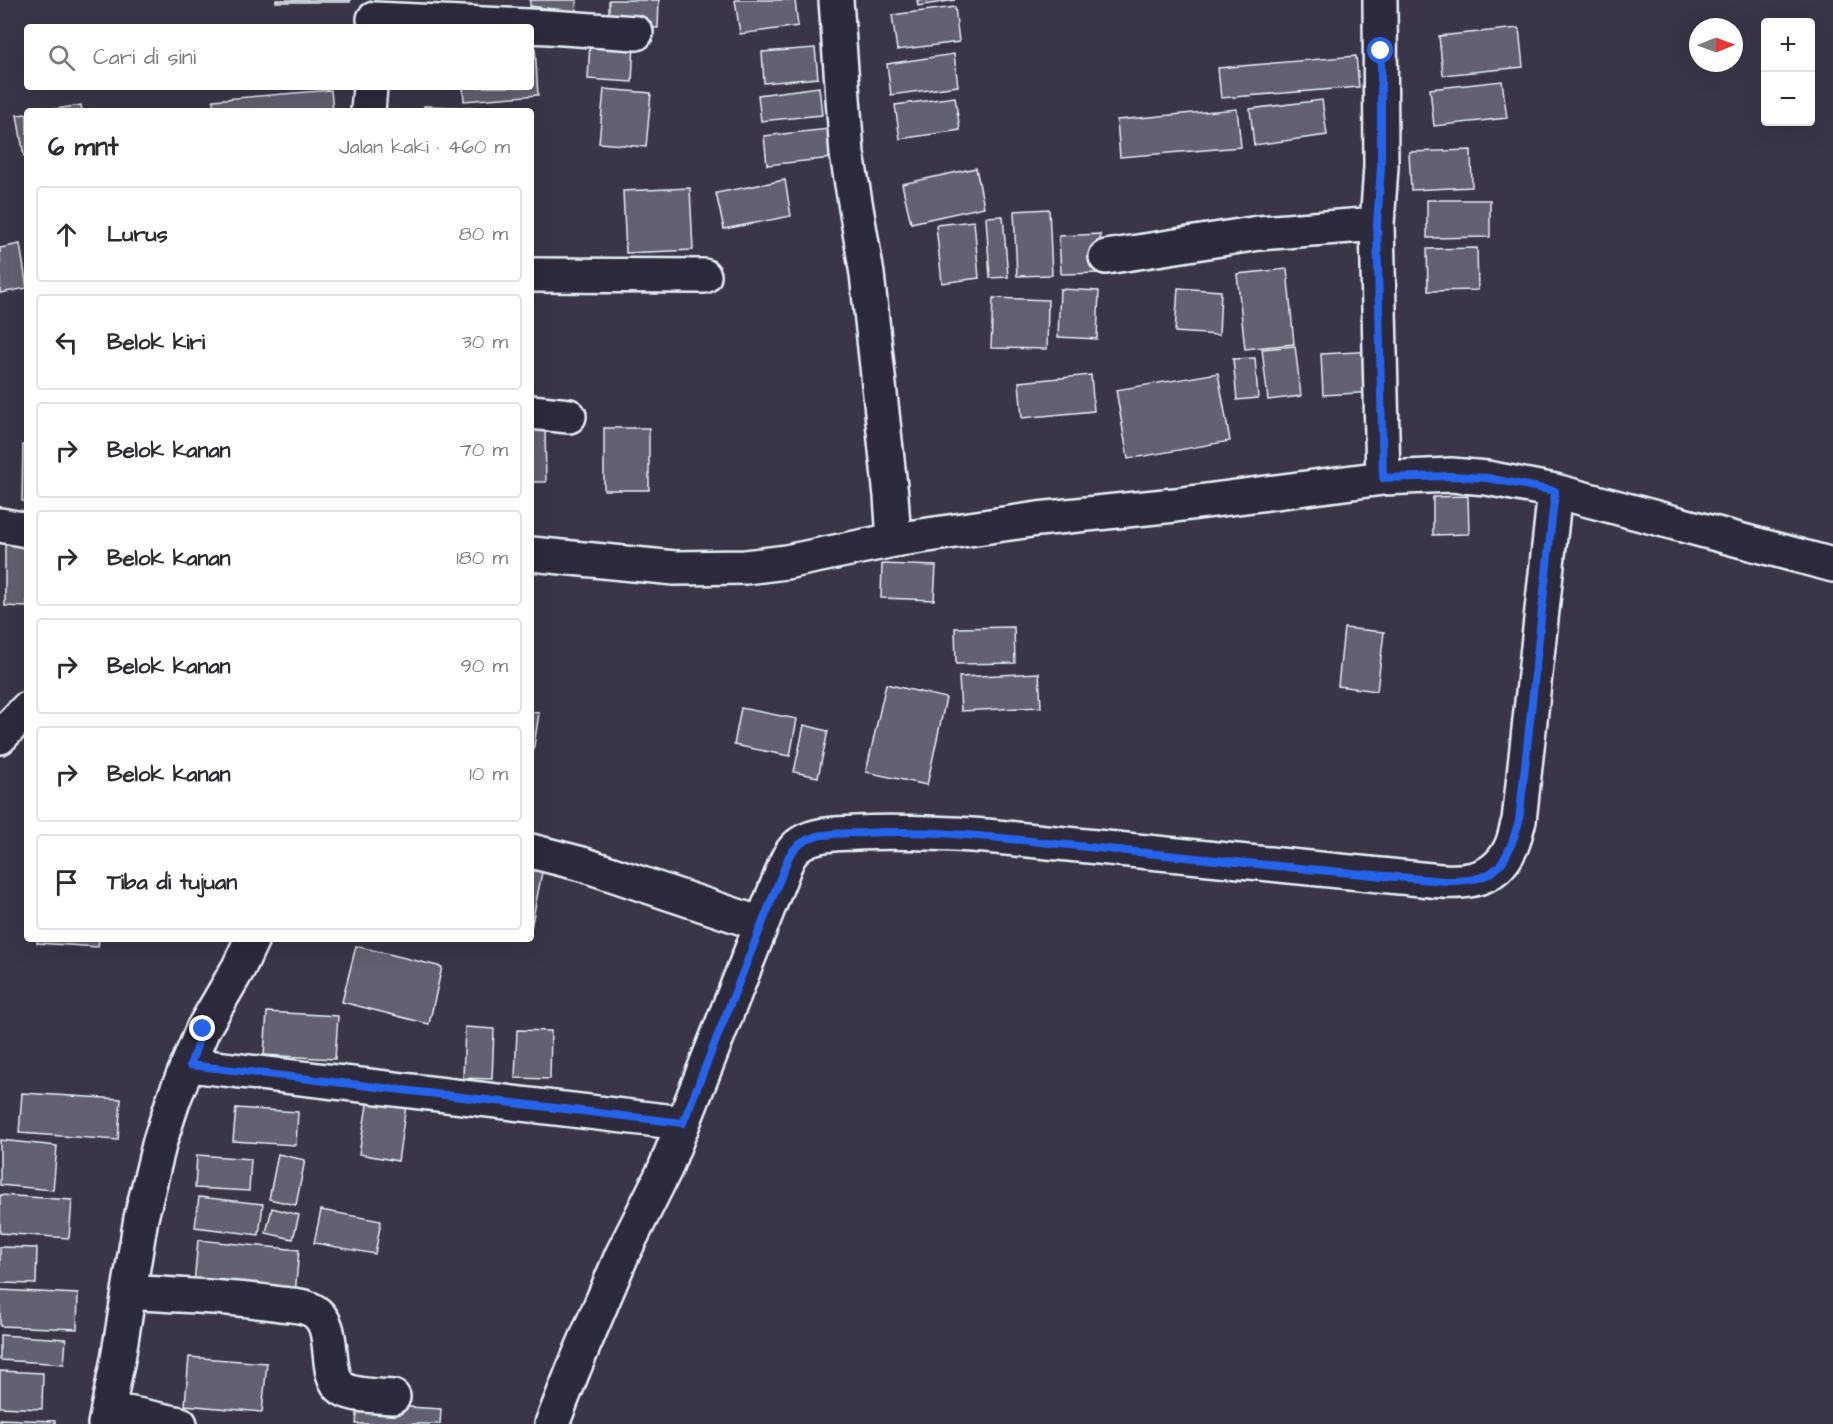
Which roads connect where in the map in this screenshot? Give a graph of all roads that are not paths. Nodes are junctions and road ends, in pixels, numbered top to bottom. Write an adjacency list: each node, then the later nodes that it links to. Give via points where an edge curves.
1 (836, 0): 17 (street, via 847,154 867,274)
2 (1380, 0): 9 (street, via 1381,167)
3 (374, 15): 4 (street)
4 (505, 24)
5 (534, 26): 6 (street)
6 (636, 33)
7 (370, 90): 8 (street)
8 (368, 108)
9 (1377, 224): 10 (street, via 1259,232); 15 (street)
10 (1106, 257)
11 (534, 274): 12 (street)
12 (704, 276)
13 (534, 412): 14 (street)
14 (569, 416)
15 (1383, 478): 16 (street, via 1487,478); 17 (street, via 1038,519)
16 (1555, 491): 21 (street); 25 (street, via 1519,821 1512,847 1485,877 1460,881 1422,879 929,832 841,834 812,838 794,848)
17 (892, 519): 20 (street, via 786,562 675,568)
18 (0, 525): 19 (street)
19 (24, 529)
20 (534, 554)
21 (1833, 565)
22 (24, 712): 23 (street)
23 (0, 737)
24 (534, 851): 25 (street)
25 (761, 924): 28 (street)
26 (251, 942): 27 (street, via 203,1029)
27 (190, 1065): 28 (street); 29 (street, via 160,1142 141,1218)
28 (683, 1123): 33 (street, via 665,1169 617,1265)
29 (129, 1292): 30 (street, via 264,1301 311,1310 327,1331 333,1371 342,1388); 31 (street)
30 (393, 1397)
31 (107, 1417): 32 (street)
32 (180, 1424)
33 (552, 1424)

